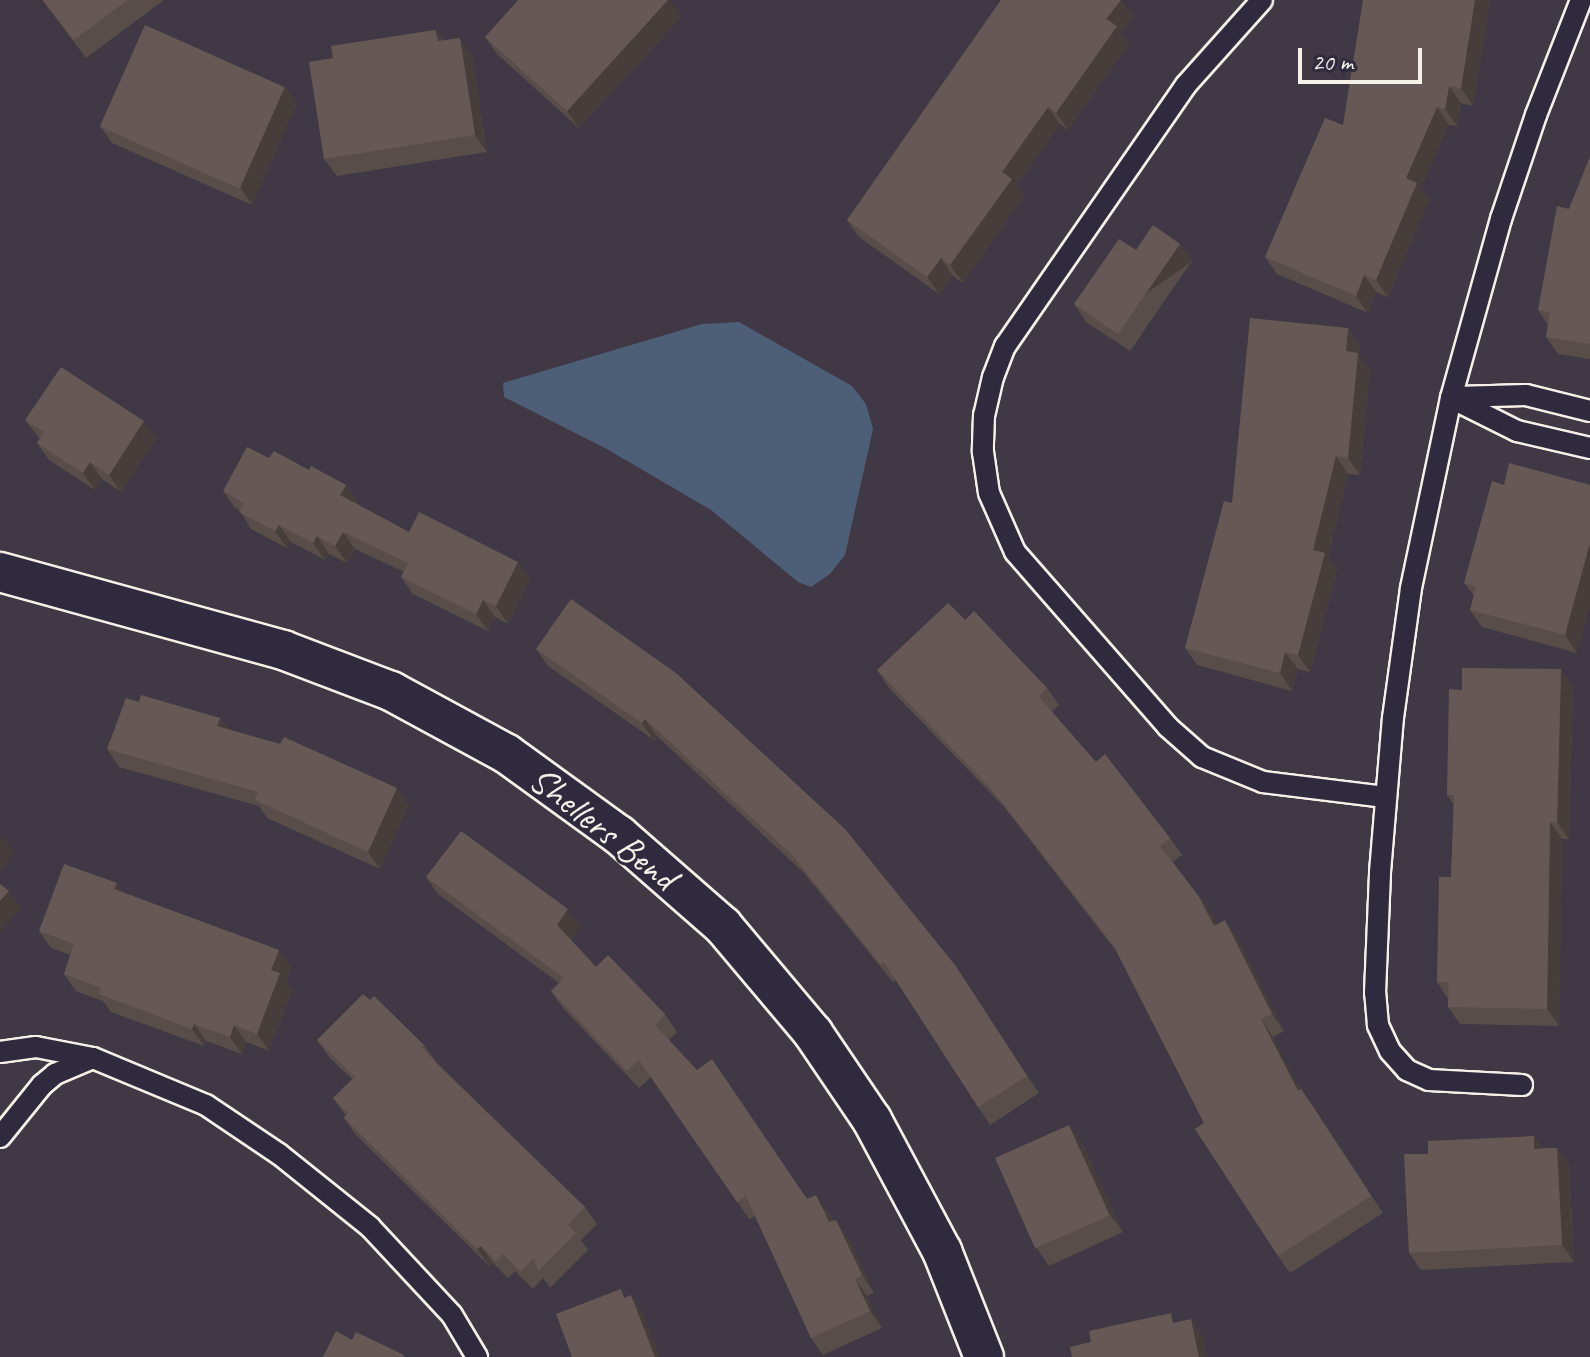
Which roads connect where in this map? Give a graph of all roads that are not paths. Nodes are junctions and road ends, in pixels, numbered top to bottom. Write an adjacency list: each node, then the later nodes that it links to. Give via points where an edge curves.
1 (1262, 0): 7 (lane, via 1186,85 1005,346 984,415 989,493 1015,552 1168,727 1202,757 1263,782)
2 (1581, 0): 3 (lane, via 1501,219)
3 (1451, 398): 4 (lane, via 1526,395); 5 (lane, via 1517,431); 7 (lane, via 1411,588)
4 (1590, 411)
5 (1590, 448)
6 (0, 572): 13 (street, Shellers Bend, via 283,650 391,691 507,754 619,835 723,926 813,1033 872,1120 942,1251)
7 (1385, 797): 10 (lane, via 1375,993 1378,1025 1390,1051 1407,1070 1429,1080)
8 (0, 1052): 9 (lane, via 36,1047)
9 (93, 1058): 11 (lane, via 49,1079); 12 (lane, via 206,1105 279,1154 370,1227 417,1274 452,1315)
10 (1522, 1085)
11 (0, 1137)
12 (477, 1357)
13 (984, 1357)

